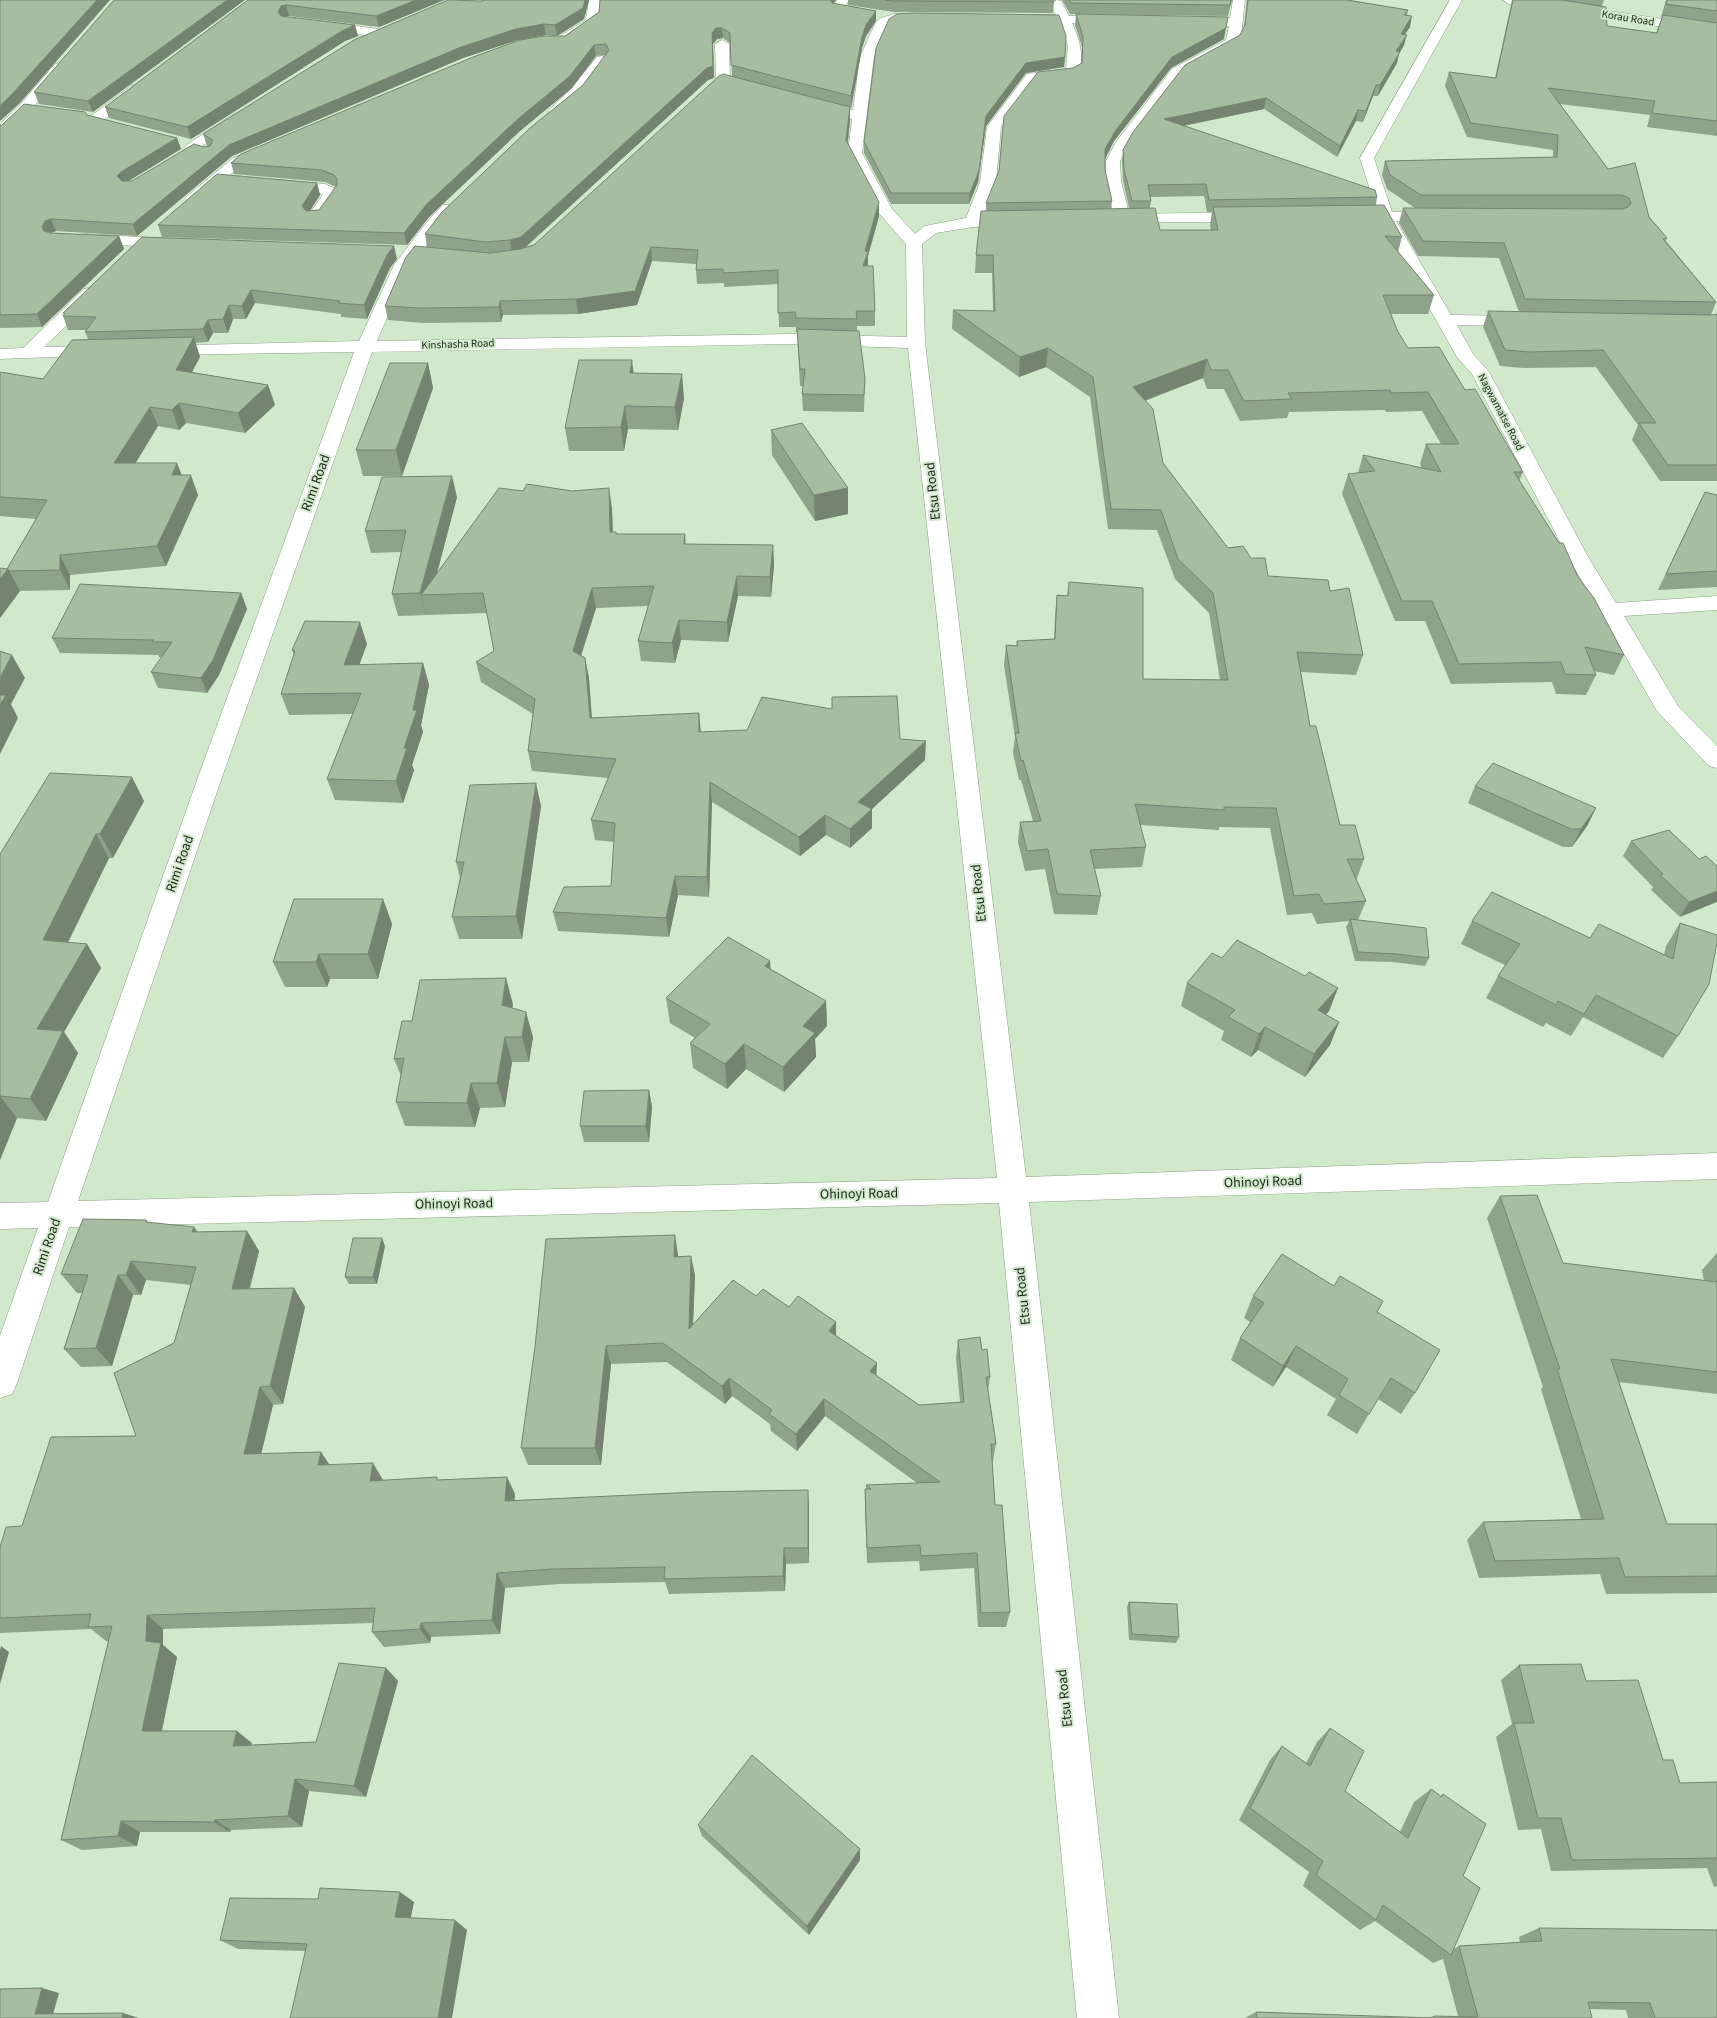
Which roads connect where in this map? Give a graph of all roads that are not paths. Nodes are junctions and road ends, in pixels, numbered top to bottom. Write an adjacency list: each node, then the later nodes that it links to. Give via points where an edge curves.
1 (595, 0): 17 (street, via 592,22 560,42)
2 (843, 0): 8 (street, via 836,9)
3 (1056, 0): 10 (street)
4 (1238, 0): 13 (street)
5 (1456, 0): 44 (street, Nagwamatse Road, via 1367,158 1373,182 1382,196)
6 (1509, 0): 15 (street, Korau Road)
7 (940, 17): 8 (street)
8 (894, 18): 28 (street, via 881,25 867,57)
9 (1004, 18): 10 (street)
10 (1063, 19): 11 (street); 50 (street, via 1076,48 1072,73 1032,77 994,127 988,182)
11 (1130, 20)
12 (1178, 21): 13 (street)
13 (1235, 22): 47 (street, via 1231,42 1177,72 1123,142 1113,160 1113,180)
14 (308, 24): 16 (street, via 382,32)
15 (1717, 32)
16 (360, 42)
17 (553, 42)
18 (722, 44): 22 (street, via 728,82)
19 (69, 56): 24 (street)
20 (602, 60): 30 (street, via 578,92)
21 (144, 83): 29 (street)
22 (708, 88)
23 (805, 102): 28 (street)
24 (25, 108): 26 (street); 32 (street)
25 (250, 110): 35 (street)
26 (42, 111)
27 (78, 116): 29 (street)
28 (859, 116): 54 (street, via 854,153 885,211)
29 (96, 119): 31 (street, via 96,122)
30 (541, 123)
31 (115, 126)
32 (0, 131)
33 (282, 143): 36 (street)
34 (222, 156): 36 (street)
35 (180, 158)
36 (238, 161): 37 (street)
37 (215, 179): 38 (street); 41 (street)
38 (234, 181)
39 (270, 184): 46 (street, via 330,192)
40 (463, 195): 57 (street, Rimi Road, via 436,221)
41 (178, 211)
42 (1328, 216): 44 (street)
43 (1279, 217): 47 (street)
44 (1386, 217): 45 (street); 61 (street, Nagwamatse Road)
45 (1456, 217)
46 (315, 218)
47 (1122, 218): 48 (street)
48 (1092, 219)
49 (1042, 220): 50 (street)
50 (973, 222): 54 (street, via 931,229)
51 (156, 230): 53 (street)
52 (73, 238): 53 (street)
53 (142, 243): 55 (street); 59 (street)
54 (914, 243): 63 (street, Etsu Road)
55 (191, 244)
56 (394, 252): 57 (street)
57 (412, 252): 58 (street); 64 (street, Rimi Road, via 400,269)
58 (431, 254)
59 (128, 257)
60 (99, 284): 67 (street)
61 (1445, 320): 62 (street); 70 (street, Nagwamatse Road, via 1466,357 1480,372)
62 (1541, 321)
63 (916, 343): 64 (street, Kinshasha Road, via 789,340); 73 (street, Etsu Road)
64 (364, 347): 65 (street, Kinshasha Road); 74 (street, Rimi Road)
65 (140, 350)
66 (121, 351): 67 (street)
67 (28, 352): 68 (street)
68 (0, 354)
69 (1717, 603): 70 (street)
70 (1609, 610): 71 (street, Nagwamatse Road, via 1669,712)
71 (1717, 760)
72 (1717, 1166): 73 (street, Ohinoyi Road)
73 (1013, 1190): 74 (street, Ohinoyi Road); 77 (street, Etsu Road)
74 (58, 1214): 75 (street, Ohinoyi Road); 76 (street, Rimi Road)
75 (0, 1216)
76 (0, 1383)
77 (1098, 2018)

